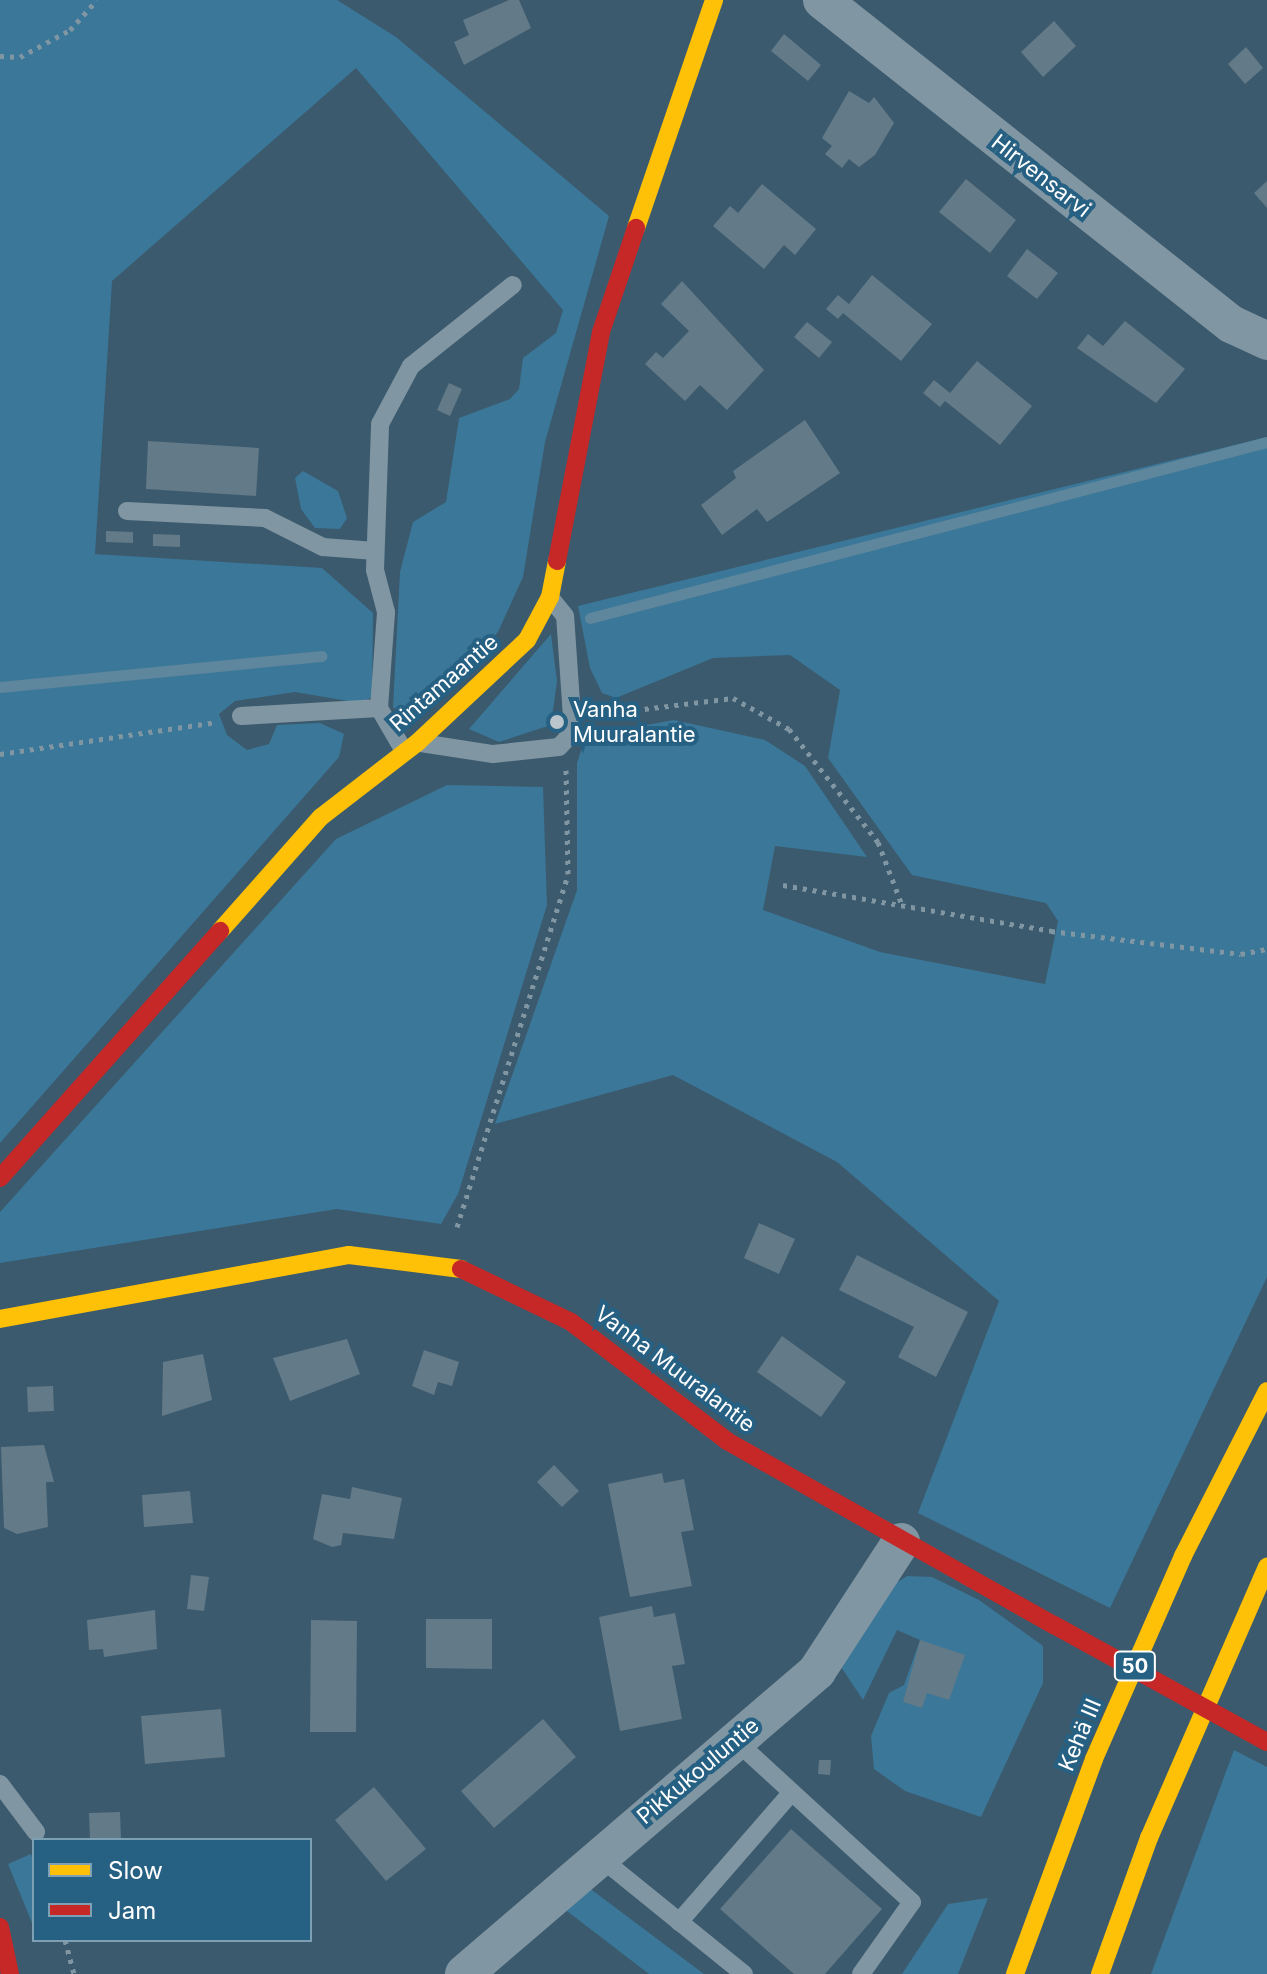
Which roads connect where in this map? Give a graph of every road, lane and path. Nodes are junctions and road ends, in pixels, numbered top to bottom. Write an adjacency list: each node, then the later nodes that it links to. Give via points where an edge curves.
1 (97, 0): 4 (path, via 70,30 20,57)
2 (714, 0): 9 (main road, Rintamaantie, via 601,332)
3 (822, 0): 6 (street, Hirvensarvi, via 1218,314)
4 (0, 56)
5 (513, 285): 8 (lane, via 411,366 380,424)
6 (1267, 341)
7 (127, 511): 8 (lane, via 265,518 323,547)
8 (375, 551): 10 (lane, via 386,612)
9 (550, 597): 12 (lane, via 565,616); 13 (main road, Rintamaantie, via 527,640 494,677)
10 (379, 708): 11 (lane); 13 (lane)
11 (241, 716): 15 (path)
12 (575, 717): 14 (lane); 17 (path, via 733,698 789,729 878,842)
13 (411, 746): 14 (lane, via 493,754); 19 (main road, Rintamaantie, via 321,817 251,890)
14 (559, 747): 20 (path, via 568,874)
15 (0, 754)
16 (783, 885): 17 (path)
17 (902, 906): 18 (path, via 1241,954)
18 (1267, 949)
19 (0, 1178)
20 (452, 1244)
21 (0, 1319): 23 (main road, Vanha Muuralantie, via 279,1264 349,1255 440,1262 485,1276 571,1322 727,1441)
22 (1267, 1391): 39 (main road, Kehä III / 50, via 1120,1701)
23 (901, 1542): 25 (street, Pikkukouluntie, via 845,1639); 26 (main road, Vanha Muuralantie, bridge)
24 (1267, 1566): 40 (main road, via 1149,1838)
25 (735, 1740): 28 (lane); 30 (street, Pikkukouluntie)
26 (1267, 1742)
27 (0, 1784): 29 (lane)
28 (791, 1793): 31 (lane); 38 (lane, via 912,1902)
29 (36, 1832)
30 (597, 1855): 31 (lane); 36 (street, Pikkukouluntie)
31 (679, 1922): 37 (lane)
32 (0, 1927): 34 (main road)
33 (66, 1942): 35 (path)
34 (10, 1974)
35 (74, 1974)
36 (464, 1974)
37 (744, 1974)
38 (861, 1974)
39 (1012, 1974)
40 (1100, 1974)

